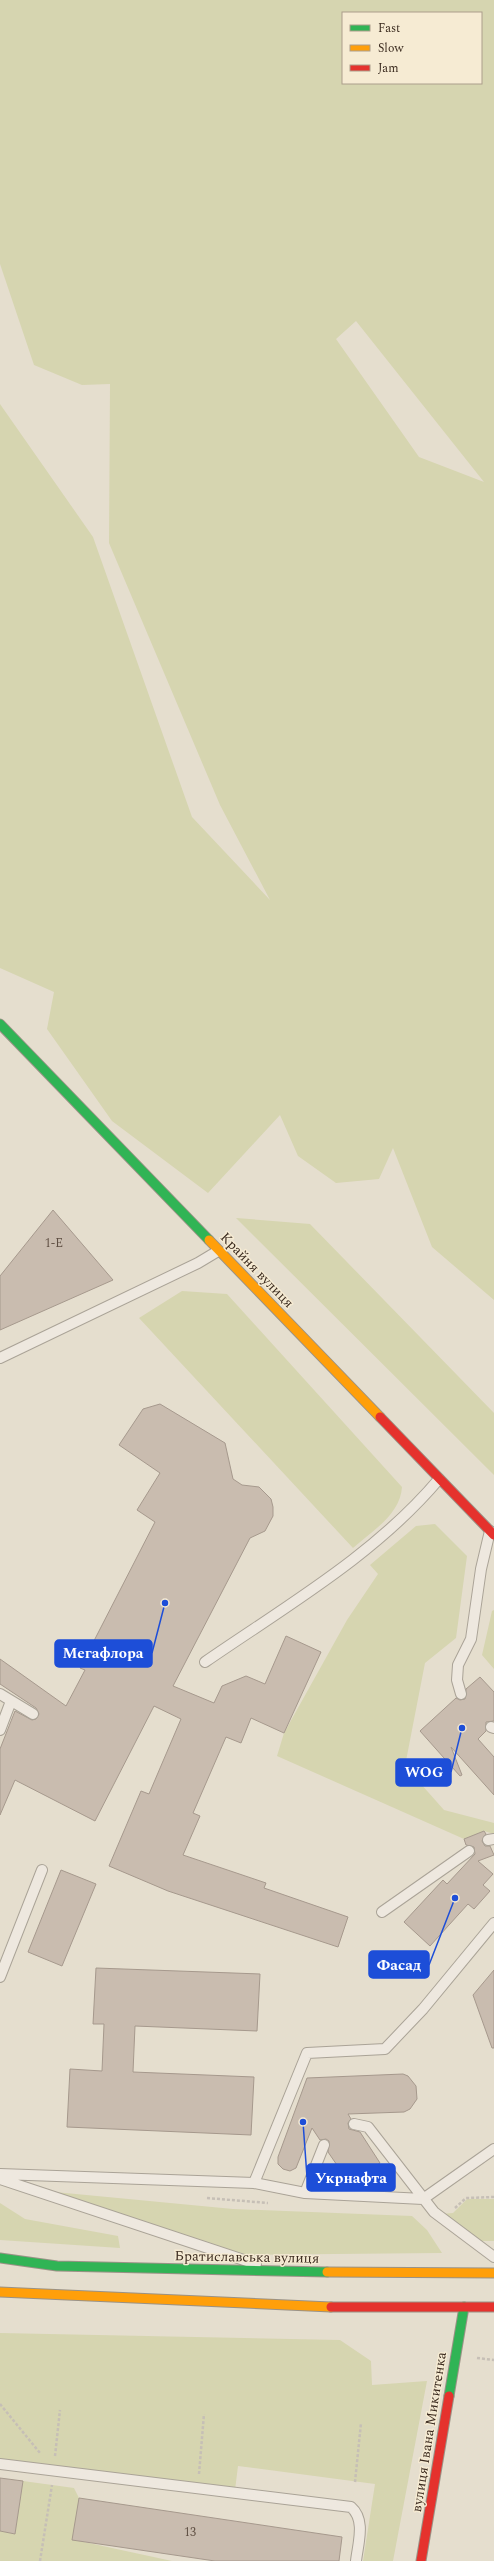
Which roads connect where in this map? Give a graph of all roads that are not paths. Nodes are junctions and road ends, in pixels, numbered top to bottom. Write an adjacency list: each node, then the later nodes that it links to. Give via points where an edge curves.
1 (0, 1024): 2 (main road, Крайня вулиця)
2 (218, 1251): 3 (lane); 4 (main road, Крайня вулиця)
3 (0, 1358)
4 (439, 1480): 5 (main road, Крайня вулиця); 6 (lane, via 422,1500 360,1556)
5 (492, 1533): 7 (lane, via 481,1569 471,1639 458,1665 457,1680)
6 (205, 1662)
7 (461, 1694)
8 (0, 1695): 9 (lane)
9 (11, 1701): 10 (lane); 11 (lane)
10 (32, 1714)
11 (0, 1730)
12 (468, 1851): 14 (lane)
13 (42, 1870): 16 (lane)
14 (382, 1912)
15 (494, 1923): 24 (lane, via 423,2009 385,2049 307,2053)
16 (0, 1976)
17 (354, 2124): 26 (lane, via 368,2127)
18 (324, 2145): 25 (lane)
19 (494, 2149): 20 (lane)
20 (479, 2158): 21 (lane); 26 (lane)
21 (494, 2159)
22 (0, 2174): 24 (lane)
23 (0, 2179): 29 (lane)
24 (254, 2183): 25 (lane)
25 (305, 2193): 26 (lane)
26 (423, 2199): 27 (lane, via 434,2212)
27 (494, 2257)
28 (0, 2258): 29 (main road, Братиславська вулиця, via 57,2266)
29 (278, 2272): 30 (main road, Братиславська вулиця)
30 (494, 2273)
31 (0, 2292): 32 (main road, via 316,2307)
32 (464, 2307): 33 (main road); 36 (main road, вулиця Івана Микитенка)
33 (494, 2307)
34 (0, 2464): 35 (lane, via 54,2474 198,2487 351,2507 358,2513 360,2526)
35 (356, 2561)
36 (421, 2561)

